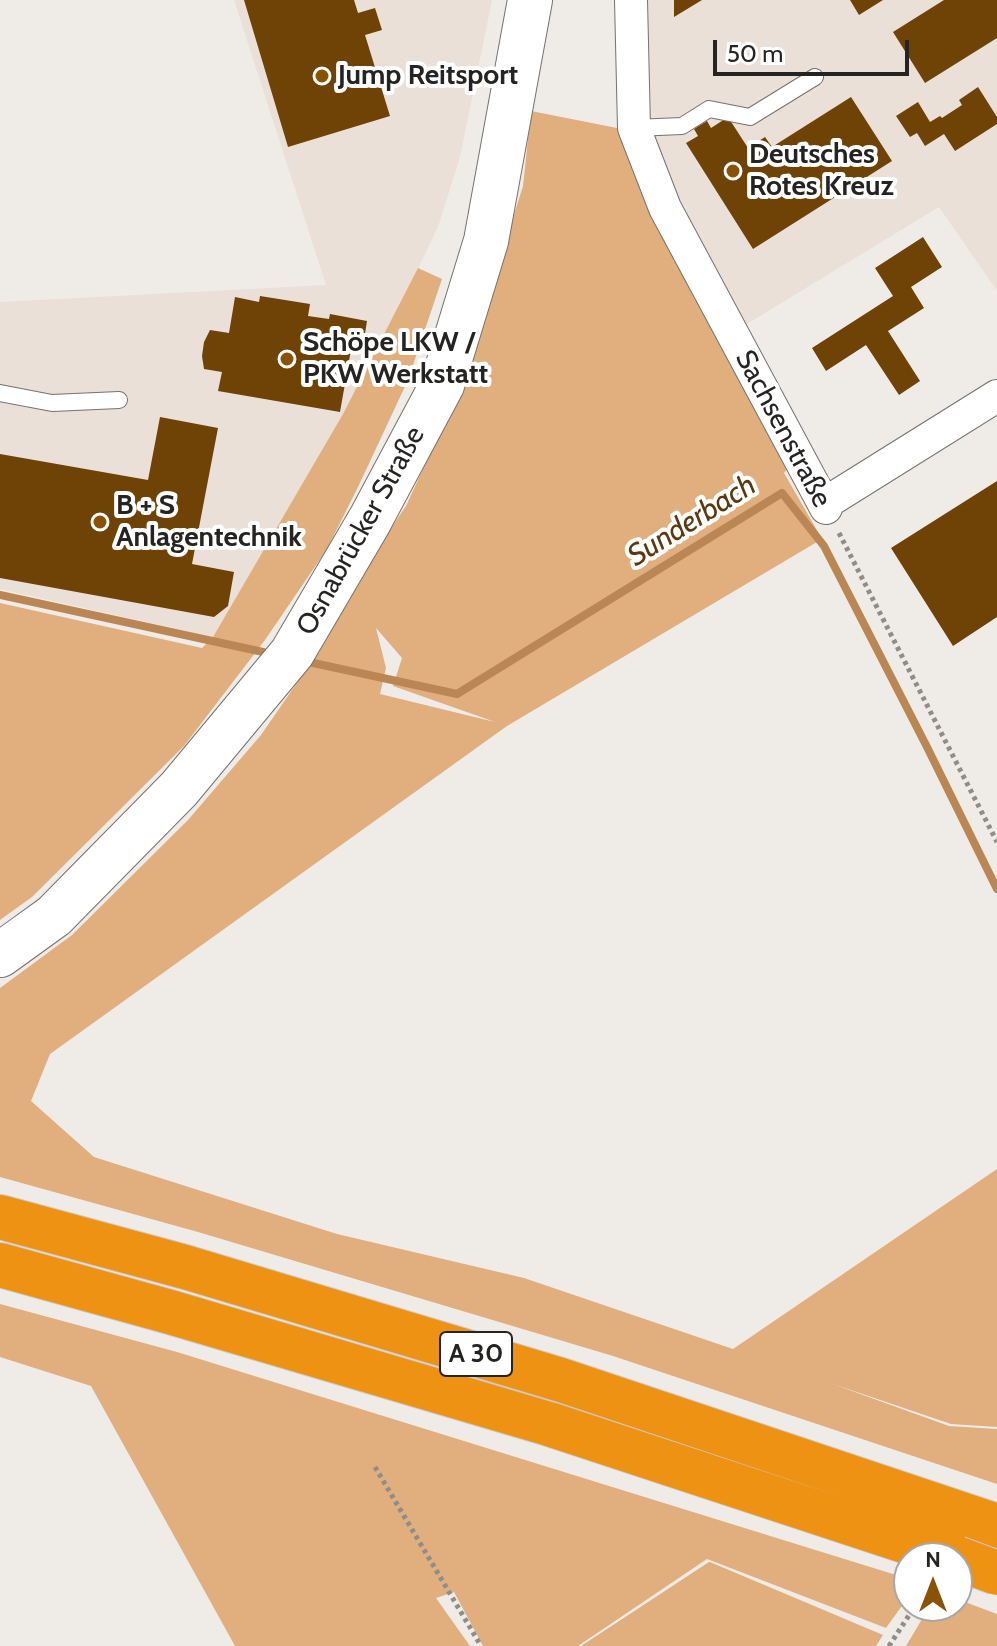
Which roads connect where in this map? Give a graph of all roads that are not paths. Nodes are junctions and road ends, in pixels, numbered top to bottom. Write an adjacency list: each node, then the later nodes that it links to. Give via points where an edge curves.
1 (530, 0): 8 (main road, Osnabrücker Straße, via 486,241 442,385 370,520 292,653 179,789 54,916)
2 (631, 0): 4 (street, Sachsenstraße)
3 (815, 77): 4 (lane, via 750,117 709,109 682,126)
4 (634, 128): 6 (street, Sachsenstraße, via 665,208 825,506)
5 (0, 393): 7 (lane, via 52,403)
6 (997, 396)
7 (119, 400)
8 (0, 955)
9 (0, 1217): 11 (highway, A 30, via 561,1380)
10 (0, 1265): 12 (highway, A 30, via 549,1424)
11 (997, 1526)
12 (909, 1542)
13 (973, 1564): 14 (highway, A 30, bridge)
14 (997, 1573)

